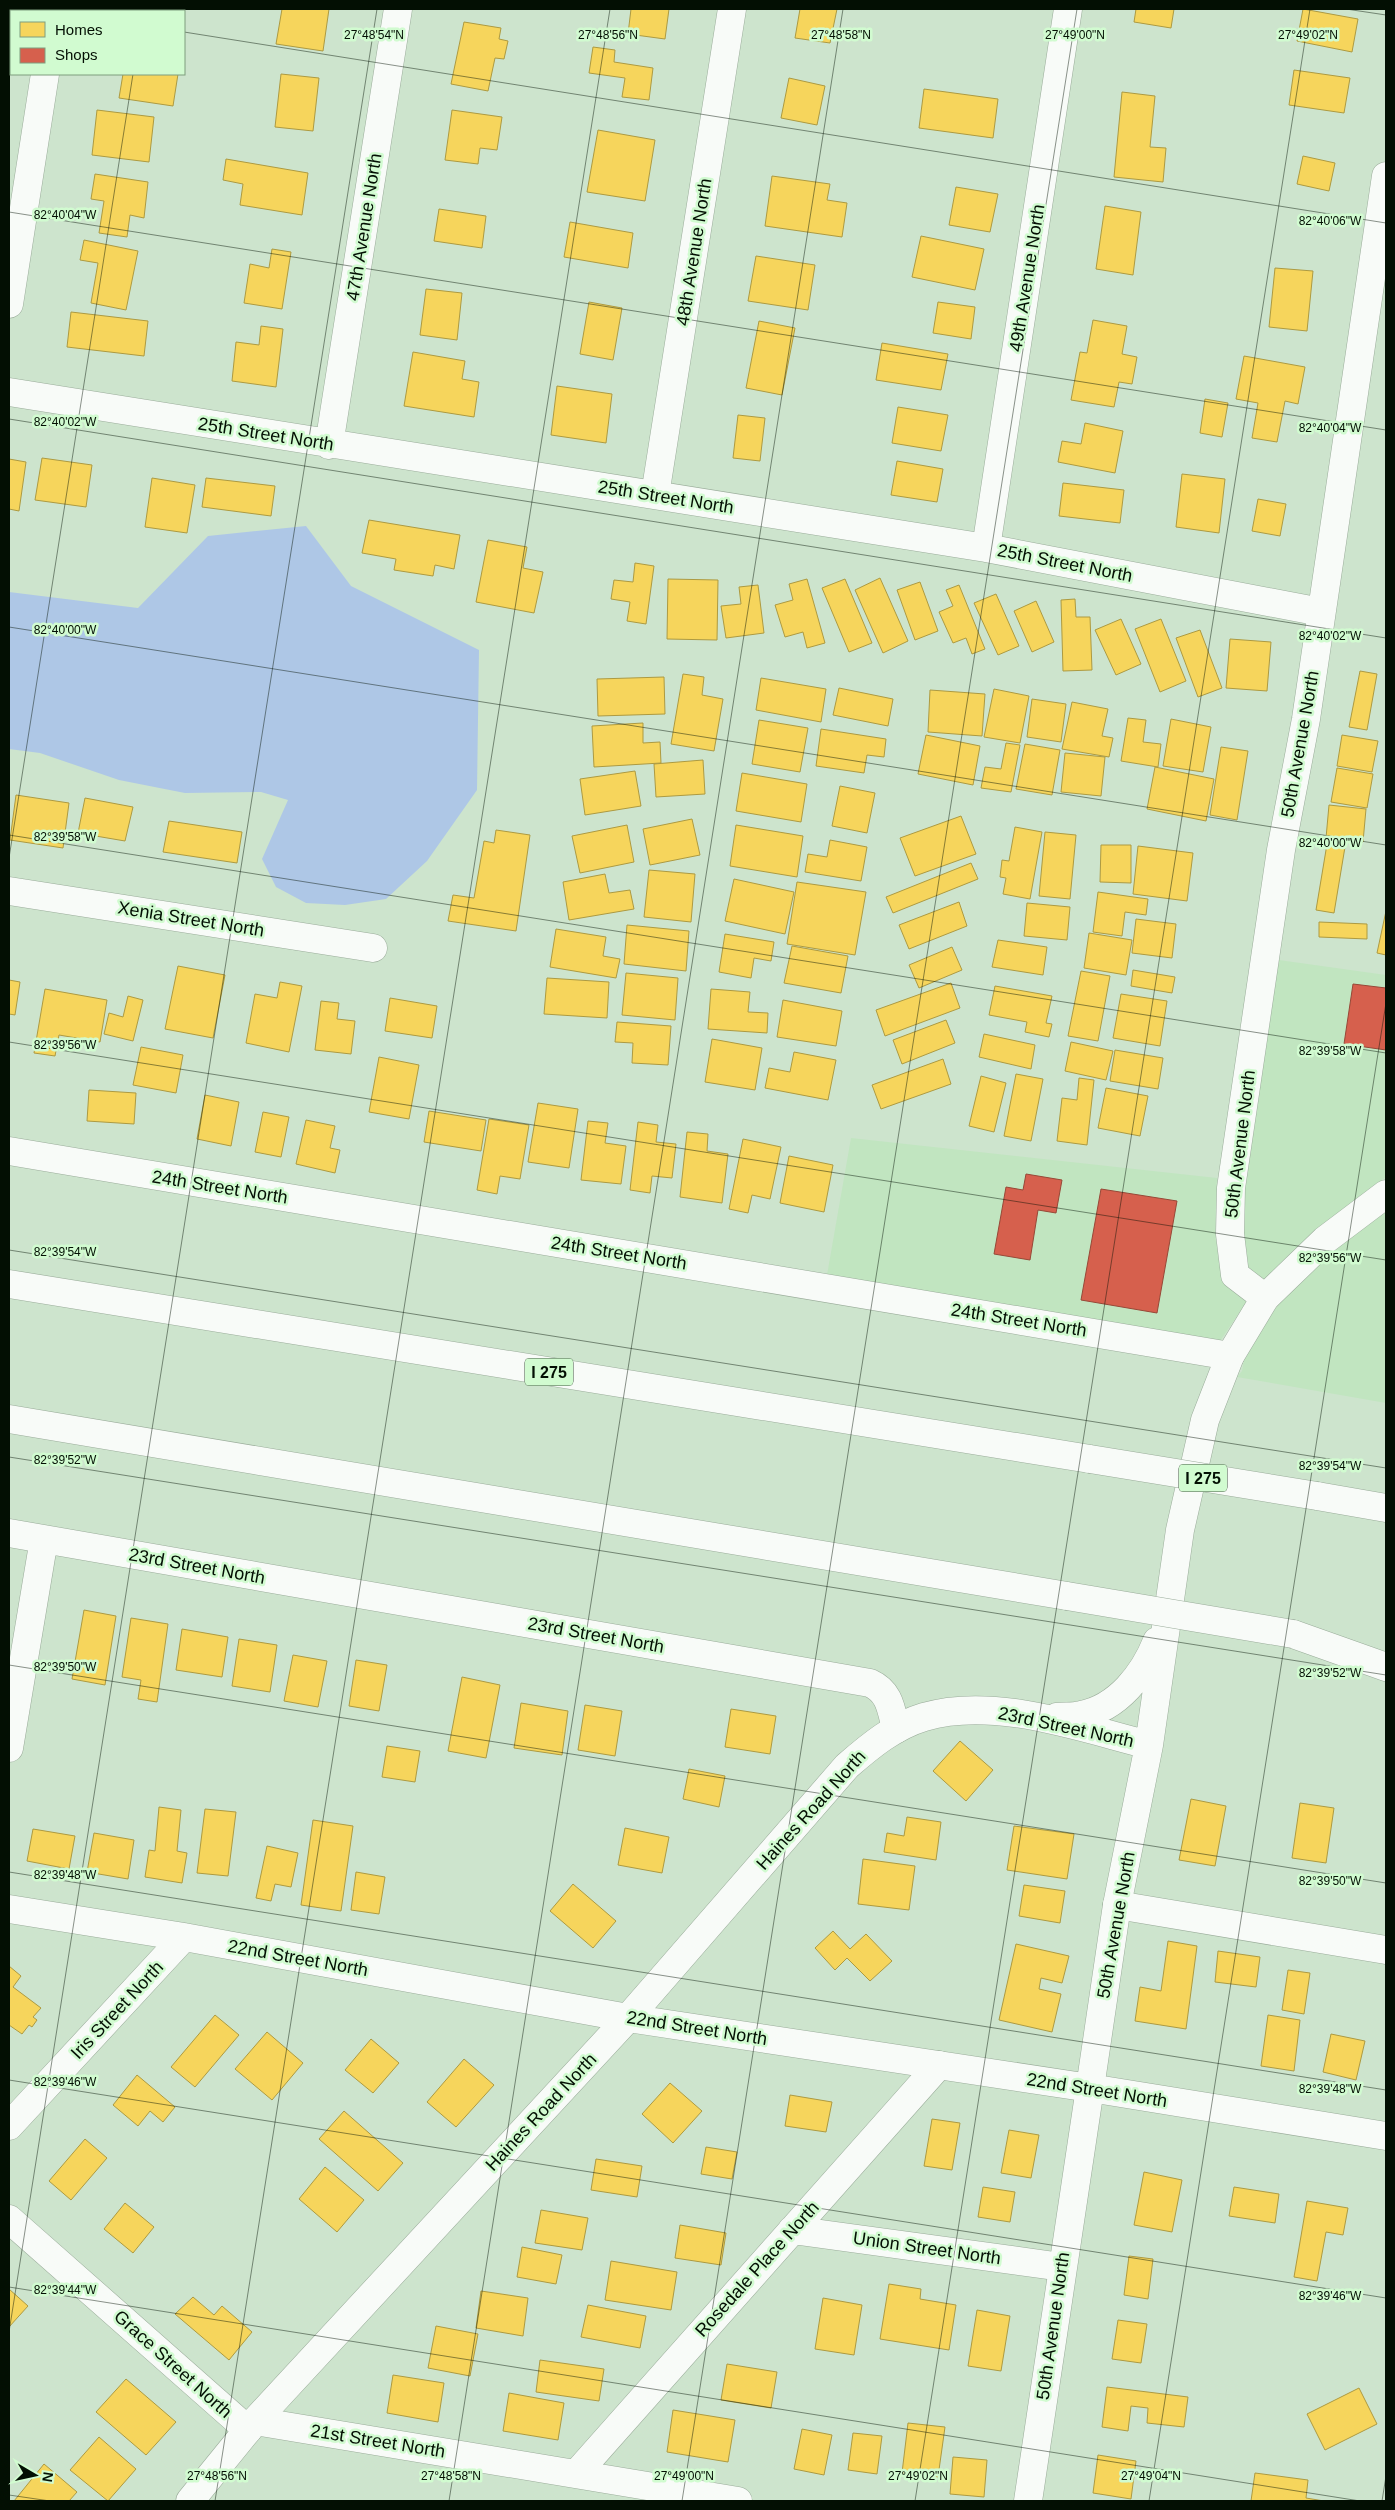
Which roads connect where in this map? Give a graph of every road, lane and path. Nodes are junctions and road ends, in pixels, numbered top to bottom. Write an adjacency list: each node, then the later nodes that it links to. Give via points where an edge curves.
1 (398, 9): 8 (main road, 47th Avenue North)
2 (732, 9): 9 (main road, 48th Avenue North)
3 (1068, 9): 10 (main road, 49th Avenue North)
4 (45, 75): 6 (main road)
5 (1386, 176): 11 (main road, 50th Avenue North)
6 (9, 304)
7 (9, 392): 8 (main road, 25th Street North)
8 (330, 445): 9 (main road, 25th Street North)
9 (655, 496): 10 (main road, 25th Street North)
10 (986, 548): 11 (main road, 25th Street North)
11 (1321, 612): 17 (main road, 50th Avenue North, via 1306,719 1281,850 1231,1188 1230,1234 1235,1275)
12 (9, 891): 13 (main road, Xenia Street North)
13 (373, 948)
14 (9, 1151): 18 (main road, 24th Street North)
15 (1386, 1194): 17 (main road, via 1325,1240)
16 (9, 1284): 20 (main road, I 275, bridge)
17 (1265, 1298): 18 (main road)
18 (1230, 1356): 25 (main road, 50th Avenue North, via 1205,1420 1180,1530)
19 (9, 1419): 26 (main road, bridge)
20 (1316, 1496): 21 (main road); 22 (main road, I 275)
21 (1386, 1497)
22 (1386, 1508)
23 (9, 1533): 24 (main road, 23rd Street North)
24 (44, 1539): 30 (main road, 23rd Street North, via 870,1682 881,1688 886,1696); 32 (main road)
25 (1167, 1617): 29 (main road, via 1150,1660 1135,1681 1110,1704 1082,1715); 31 (main road, 50th Avenue North)
26 (1293, 1634): 27 (main road); 28 (main road)
27 (1386, 1649)
28 (1386, 1667)
29 (1039, 1718): 30 (main road, 23rd Street North, via 984,1710 948,1711); 31 (main road, 23rd Street North)
30 (896, 1729): 37 (main road, Haines Road North, via 873,1743 847,1766)
31 (1150, 1745): 33 (main road, 50th Avenue North)
32 (9, 1748)
33 (1117, 1905): 36 (main road); 39 (main road, 50th Avenue North)
34 (9, 1909): 35 (main road, 22nd Street North)
35 (184, 1937): 37 (main road, 22nd Street North); 40 (main road, Iris Street North)
36 (1386, 1950)
37 (628, 2018): 38 (main road, 22nd Street North); 45 (main road, Haines Road North)
38 (939, 2065): 39 (main road, 22nd Street North); 43 (main road, Rosedale Place North)
39 (1090, 2088): 41 (main road, 22nd Street North); 44 (main road, 50th Avenue North)
40 (9, 2126)
41 (1386, 2136)
42 (9, 2219): 45 (main road, Grace Street North)
43 (792, 2230): 44 (main road, Union Street North); 46 (main road, Rosedale Place North)
44 (1062, 2267): 49 (main road, 50th Avenue North)
45 (252, 2426): 46 (main road, 21st Street North); 47 (main road, Haines Road North)
46 (576, 2474): 48 (main road, 21st Street North)
47 (190, 2501)
48 (738, 2501)
49 (1028, 2501)

